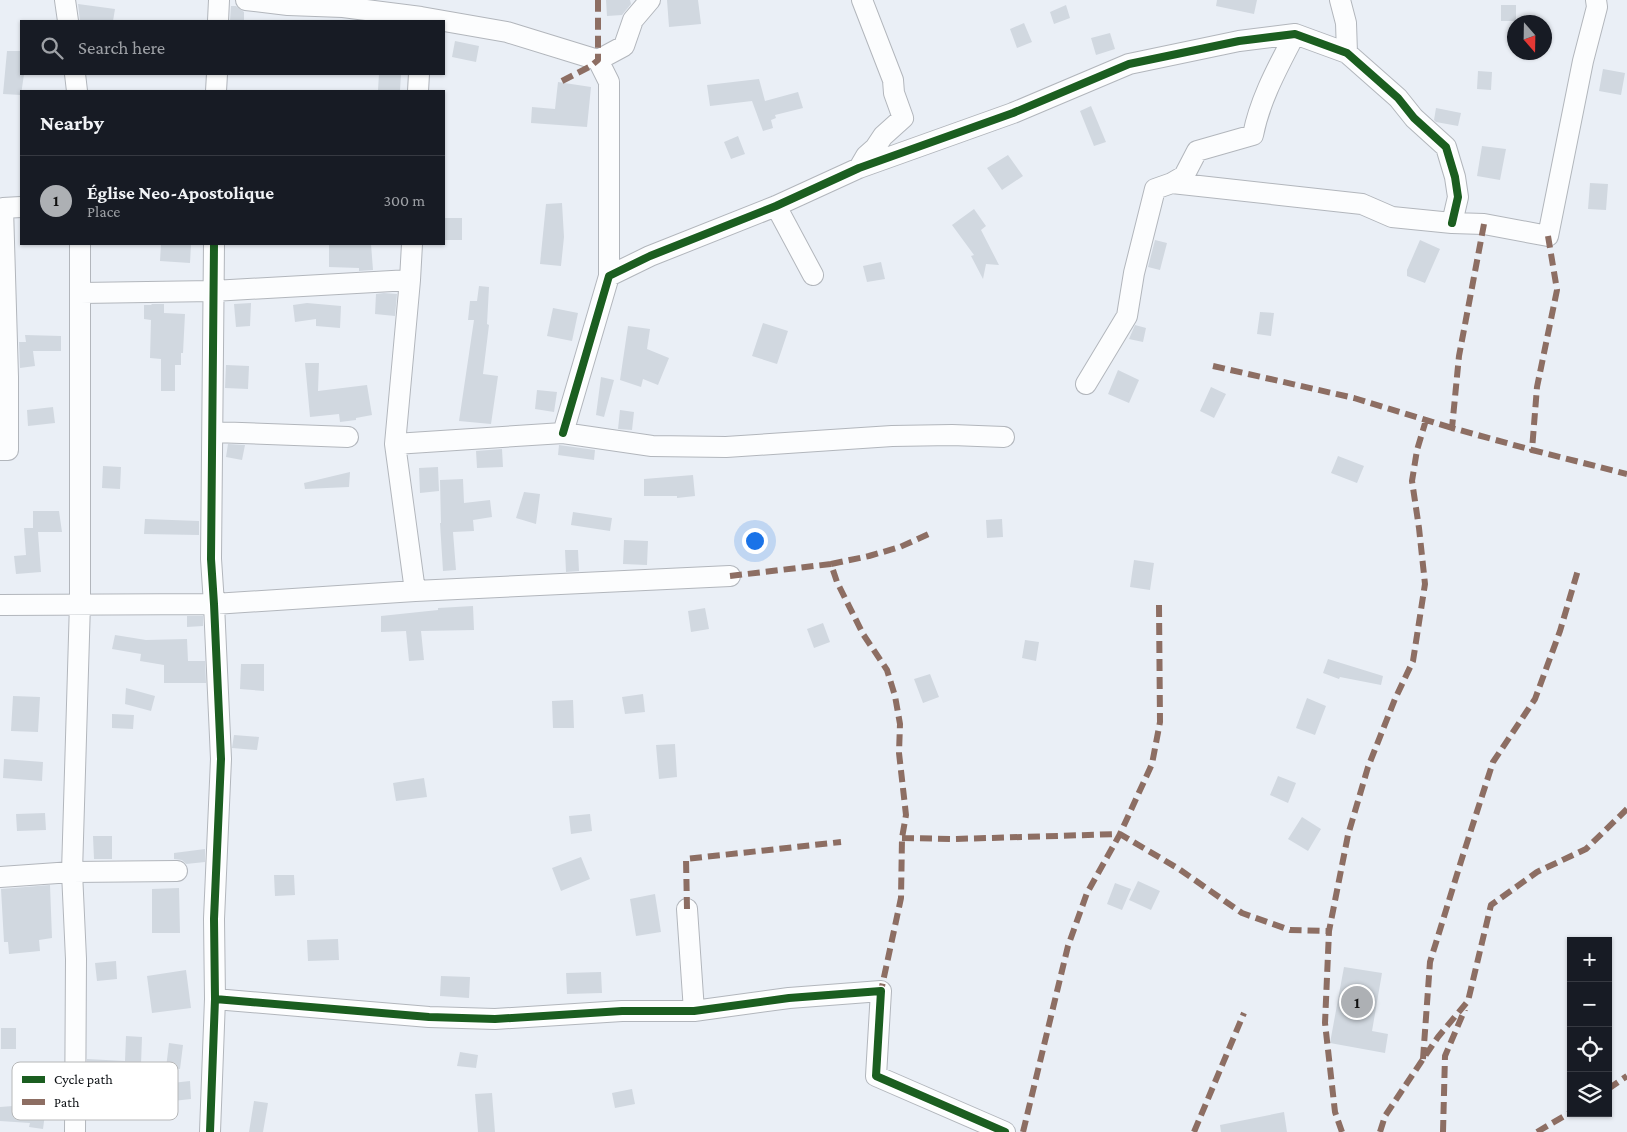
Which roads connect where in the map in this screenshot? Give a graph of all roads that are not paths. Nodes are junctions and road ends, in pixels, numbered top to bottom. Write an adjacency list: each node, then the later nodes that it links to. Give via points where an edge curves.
1 (65, 0): 9 (street)
2 (219, 0): 10 (street)
3 (246, 0): 8 (street)
4 (650, 0): 13 (street, via 633,20 624,46)
5 (862, 0): 20 (street, via 893,80 903,118 883,136)
6 (1340, 0): 12 (street, via 1346,23)
7 (1596, 0): 24 (street, via 1548,236 1484,224)
8 (422, 13): 13 (street, via 506,32)
9 (68, 20)
10 (218, 20)
11 (1295, 34): 12 (street); 20 (street, via 1238,41 1130,64 1013,113); 21 (street, via 1267,90 1256,119 1254,135 1197,151 1184,176)
12 (1347, 53): 24 (street, via 1446,147 1458,197)
13 (598, 60): 29 (street, via 609,82)
14 (75, 75): 17 (street)
15 (217, 75): 18 (street)
16 (419, 75): 19 (street)
17 (77, 90)
18 (216, 90)
19 (418, 90)
20 (859, 168): 22 (street)
21 (1172, 183): 24 (street, via 1362,204 1392,218); 34 (street, via 1154,189 1127,316)
22 (776, 206): 28 (street); 29 (street, via 650,256)
23 (20, 207): 33 (street, via 3,208)
24 (1452, 224)
25 (80, 245): 32 (street)
26 (214, 245): 31 (street)
27 (412, 245): 30 (street)
28 (813, 275)
29 (609, 276): 36 (street)
30 (410, 280): 31 (street); 39 (street)
31 (213, 291): 32 (street); 35 (street)
32 (81, 293): 43 (street)
33 (4, 377): 40 (street, via 8,450)
34 (1086, 384)
35 (213, 432): 37 (street); 44 (street, via 211,559)
36 (564, 433): 38 (street, via 652,446 716,447 892,436); 39 (street)
37 (348, 437)
38 (1004, 437)
39 (395, 444): 42 (street)
40 (0, 450)
41 (730, 576): 42 (street)
42 (415, 591): 44 (street)
43 (80, 604): 44 (street); 45 (street); 47 (street)
44 (214, 604): 50 (street, via 220,759 214,919)
45 (0, 605)
46 (177, 871): 47 (street)
47 (72, 872): 48 (street); 52 (street)
48 (0, 877)
49 (687, 909): 51 (street)
50 (215, 999): 51 (street, via 429,1017 495,1019 622,1011); 53 (street)
51 (694, 1011): 54 (street, via 789,998 881,991 876,1076)
52 (75, 1062)
53 (210, 1132)
54 (1005, 1132)

